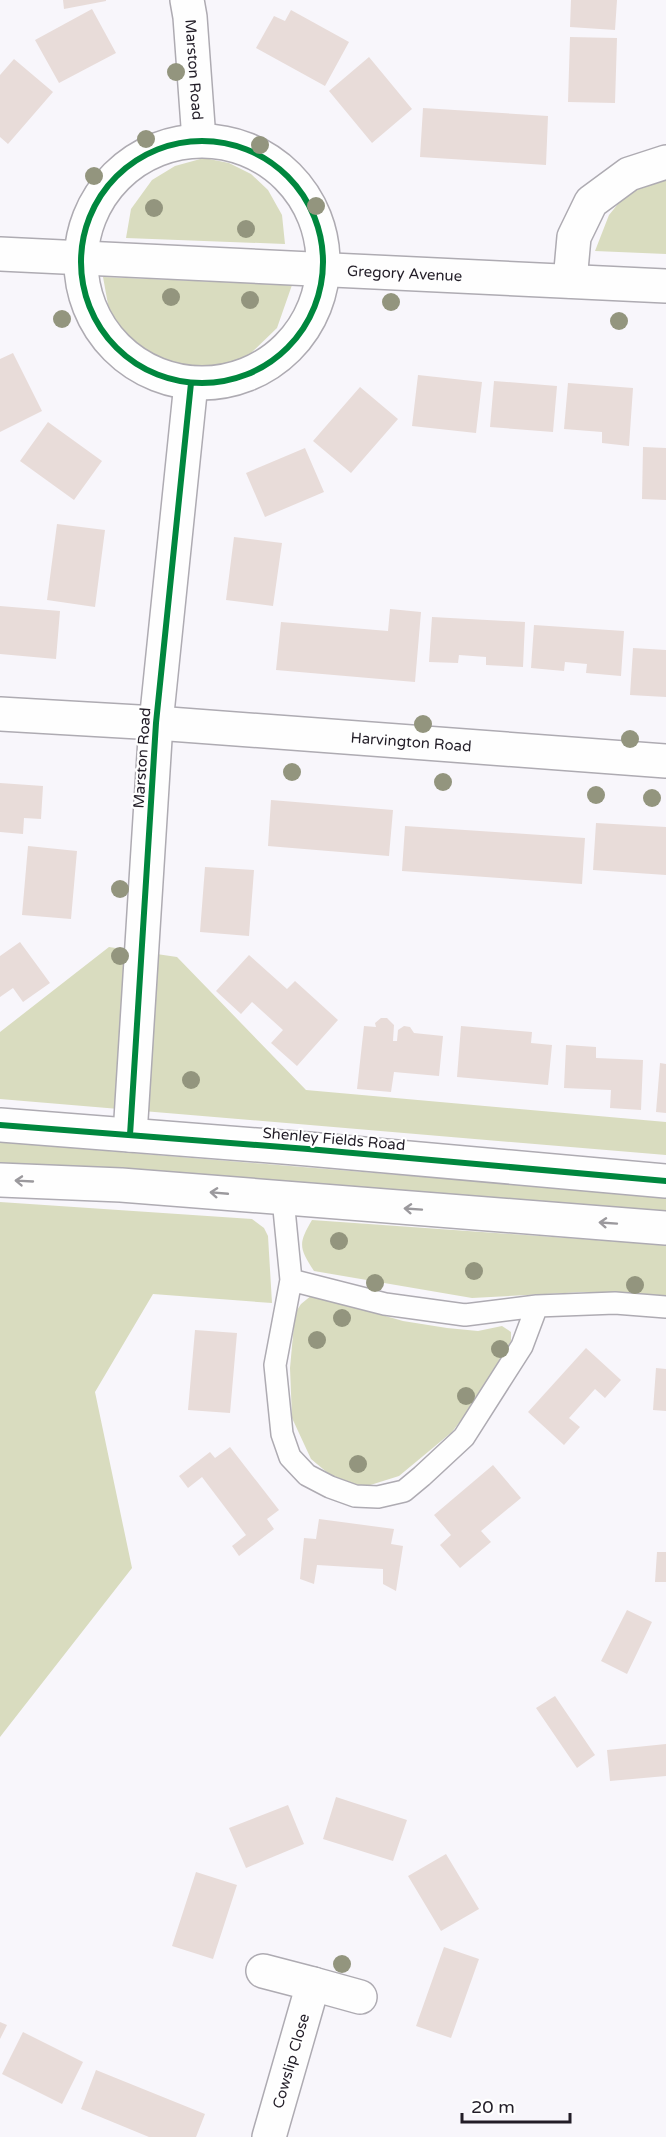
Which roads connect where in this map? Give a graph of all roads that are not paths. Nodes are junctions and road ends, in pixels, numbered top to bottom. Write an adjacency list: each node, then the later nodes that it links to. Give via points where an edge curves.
1 (187, 0): 2 (street, Marston Road)
2 (200, 140): 5 (street, Marston Road, via 163,147 130,164 104,190 87,222); 6 (street, Marston Road, via 228,143 255,152 299,188 322,240)
3 (666, 162): 7 (street, via 629,174 591,202 574,237)
4 (0, 254): 5 (street, Gregory Avenue)
5 (81, 259): 6 (street, Gregory Avenue); 9 (street, Marston Road, via 85,295 100,328 125,355 156,374)
6 (324, 269): 7 (street, Gregory Avenue); 9 (street, Marston Road, via 316,307 296,340 266,366 230,380)
7 (570, 281): 8 (street, Gregory Avenue)
8 (666, 286)
9 (191, 383): 11 (street, Marston Road)
10 (0, 714): 11 (street, Harvington Road)
11 (156, 723): 12 (street, Harvington Road); 14 (street, Marston Road)
12 (666, 761)
13 (0, 1125): 14 (street, Shenley Fields Road)
14 (130, 1135): 16 (street, Shenley Fields Road)
15 (0, 1180): 17 (street, one-way to 15, via 121,1185)
16 (666, 1180)
17 (283, 1199): 18 (street, one-way to 17); 19 (lane)
18 (666, 1228)
19 (291, 1280): 20 (lane, via 385,1304 465,1315); 20 (lane, via 275,1365 282,1434 290,1457 308,1475 355,1496 378,1497 404,1491 464,1437 522,1346)
20 (537, 1306): 21 (lane, via 615,1303)
21 (666, 1307)
22 (263, 1971): 23 (street)
23 (313, 1984): 24 (street); 25 (street, Cowslip Close)
24 (360, 1997)
25 (269, 2137)

